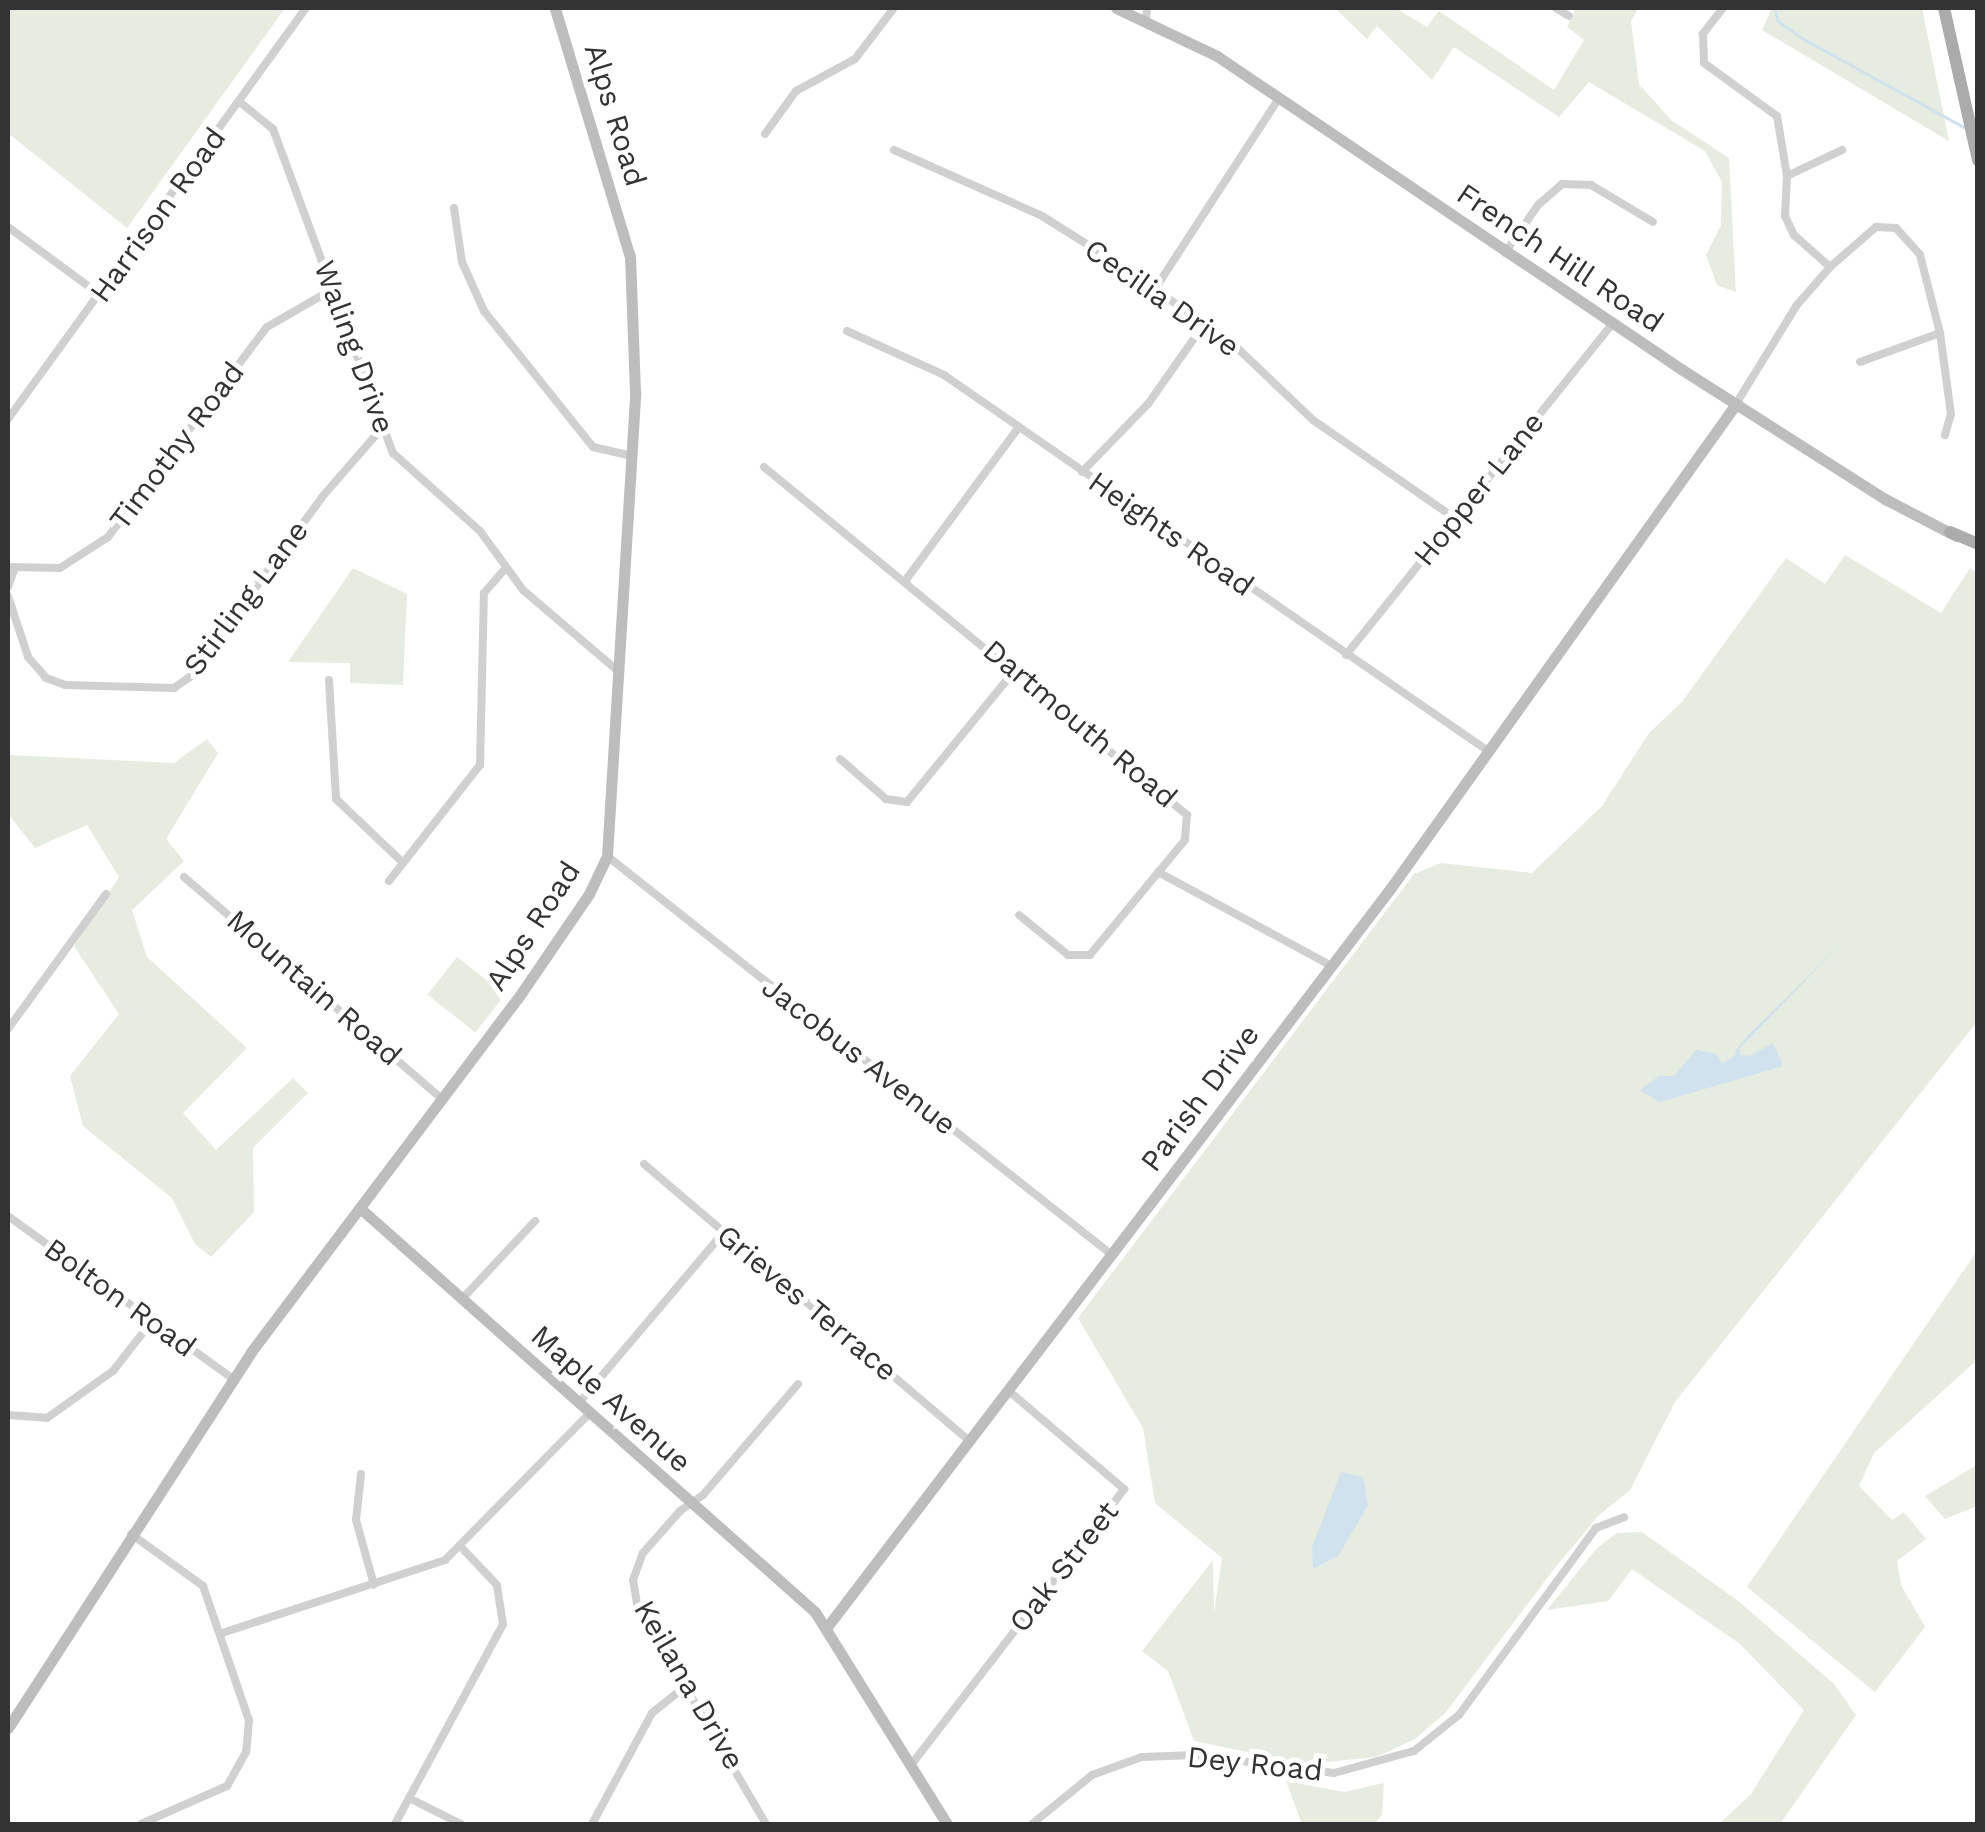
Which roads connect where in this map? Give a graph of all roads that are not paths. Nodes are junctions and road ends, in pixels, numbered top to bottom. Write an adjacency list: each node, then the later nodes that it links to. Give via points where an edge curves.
1 (306, 8): 11 (street, Harrison Road)
2 (555, 8): 35 (main road, Alps Road, via 630,257)
3 (894, 8): 12 (street, via 854,59 796,91)
4 (1116, 8): 8 (main road, French Hill Road)
5 (1556, 8): 9 (street)
6 (1723, 8): 16 (street, via 1703,34 1704,63 1777,116)
7 (1944, 8): 15 (main road)
8 (1146, 14): 10 (main road, French Hill Road)
9 (1569, 16)
10 (1279, 98): 20 (main road, French Hill Road); 23 (street)
11 (240, 103): 22 (street, Waling Drive, via 274,129); 24 (street, Harrison Road)
12 (765, 134)
13 (894, 150): 23 (street, Cecilia Drive, via 1042,216)
14 (1842, 150): 16 (street)
15 (1978, 160)
16 (1787, 176): 21 (street, via 1785,216 1794,236)
17 (454, 208): 35 (street, via 462,262 484,311 593,447)
18 (1653, 222): 20 (street, via 1591,185 1562,184 1538,205)
19 (8, 227): 24 (street)
20 (1505, 253): 25 (main road, French Hill Road)
21 (1830, 266): 28 (street, via 1876,227 1911,237); 30 (street, via 1797,305)
22 (333, 289): 33 (street, Waling Drive); 41 (street, Timothy Road, via 267,327 108,537 60,568)
23 (1155, 289): 26 (street, Cecilia Drive)
24 (99, 294): 31 (street, Harrison Road)
25 (1612, 322): 30 (main road, French Hill Road); 38 (street, Hopper Lane)
26 (1205, 323): 37 (street, via 1148,404); 38 (street, Cecilia Drive, via 1296,406)
27 (847, 331): 32 (street, Heights Road, via 928,365)
28 (1940, 332): 29 (street); 34 (street, via 1950,414)
29 (1860, 362)
30 (1736, 404): 39 (main road, French Hill Road); 50 (main road, Parish Drive)
31 (8, 420)
32 (1018, 427): 37 (street, Heights Road); 43 (street)
33 (382, 428): 42 (street, Waling Drive, via 401,462 480,531); 45 (street, Stirling Lane, via 322,497 190,677 174,688 65,686 46,678 28,657)
34 (1945, 435)
35 (632, 456): 48 (main road, Alps Road)
36 (764, 467): 43 (street, Dartmouth Road)
37 (1082, 472): 46 (street, Heights Road)
38 (1456, 519): 46 (street, Hopper Lane)
39 (1950, 532): 40 (main road)
40 (1978, 546)
41 (11, 568): 44 (street)
42 (506, 568): 48 (street, Waling Drive); 53 (street, via 484,594 480,764 410,858)
43 (906, 581): 47 (street, Dartmouth Road)
44 (8, 587)
45 (8, 596)
46 (1346, 655): 50 (street, Heights Road)
47 (1016, 669): 51 (street, via 907,802 886,799); 54 (street, Dartmouth Road, via 1180,805 1189,834)
48 (621, 674): 52 (main road, Alps Road)
49 (329, 680): 53 (street, via 336,800)
50 (1488, 750): 59 (main road, Parish Drive)
51 (840, 760)
52 (607, 856): 61 (main road, Alps Road, via 589,894); 67 (street, Jacobus Avenue)
53 (400, 860): 56 (street)
54 (1158, 872): 58 (street, via 1083,957 1060,951); 59 (street)
55 (184, 877): 61 (street, Mountain Road)
56 (390, 881)
57 (106, 894): 60 (street)
58 (1019, 915)
59 (1332, 966): 67 (main road, Parish Drive)
60 (8, 1029)
61 (442, 1099): 63 (main road, Alps Road)
62 (644, 1164): 66 (street, Grieves Terrace)
63 (361, 1209): 68 (main road, Maple Avenue); 70 (main road, Alps Road)
64 (8, 1216): 69 (street, Bolton Road)
65 (534, 1220): 68 (street)
66 (724, 1232): 73 (street); 76 (street, Grieves Terrace)
67 (1112, 1255): 72 (main road, Parish Drive)
68 (462, 1299): 73 (main road, Maple Avenue)
69 (152, 1321): 70 (street, Bolton Road); 75 (street, via 113,1371 47,1418)
70 (233, 1380): 80 (main road, Alps Road)
71 (798, 1384): 78 (street, Keilana Drive)
72 (1009, 1391): 76 (main road, Parish Drive); 87 (street, Oak Street, via 1124,1489)
73 (578, 1404): 74 (main road, Maple Avenue)
74 (589, 1414): 78 (main road, Maple Avenue); 81 (street)
75 (8, 1415)
76 (971, 1442): 83 (main road, Parish Drive)
77 (361, 1474): 82 (street, via 356,1520)
78 (691, 1504): 83 (main road, Maple Avenue); 85 (street, Keilana Drive, via 643,1553 633,1580 637,1604)
79 (1624, 1517): 95 (street, Dey Road, via 1596,1528 1459,1716 1414,1751 1334,1774 1195,1755 1130,1760 1083,1781)
80 (131, 1534): 84 (street, via 195,1578); 86 (main road, Alps Road)
81 (462, 1548): 82 (street); 88 (street, via 497,1585 506,1615)
82 (374, 1584): 84 (street)
83 (827, 1627): 87 (main road)
84 (222, 1633): 89 (street, via 248,1708 241,1766 215,1795)
85 (686, 1686): 92 (street, via 652,1713); 93 (street, Keilana Drive)
86 (8, 1728)
87 (911, 1765): 94 (main road)
88 (410, 1798): 90 (street); 91 (street)
89 (141, 1824)
90 (395, 1824)
91 (461, 1824)
92 (592, 1824)
93 (766, 1824)
94 (946, 1824)
95 (1032, 1824)

